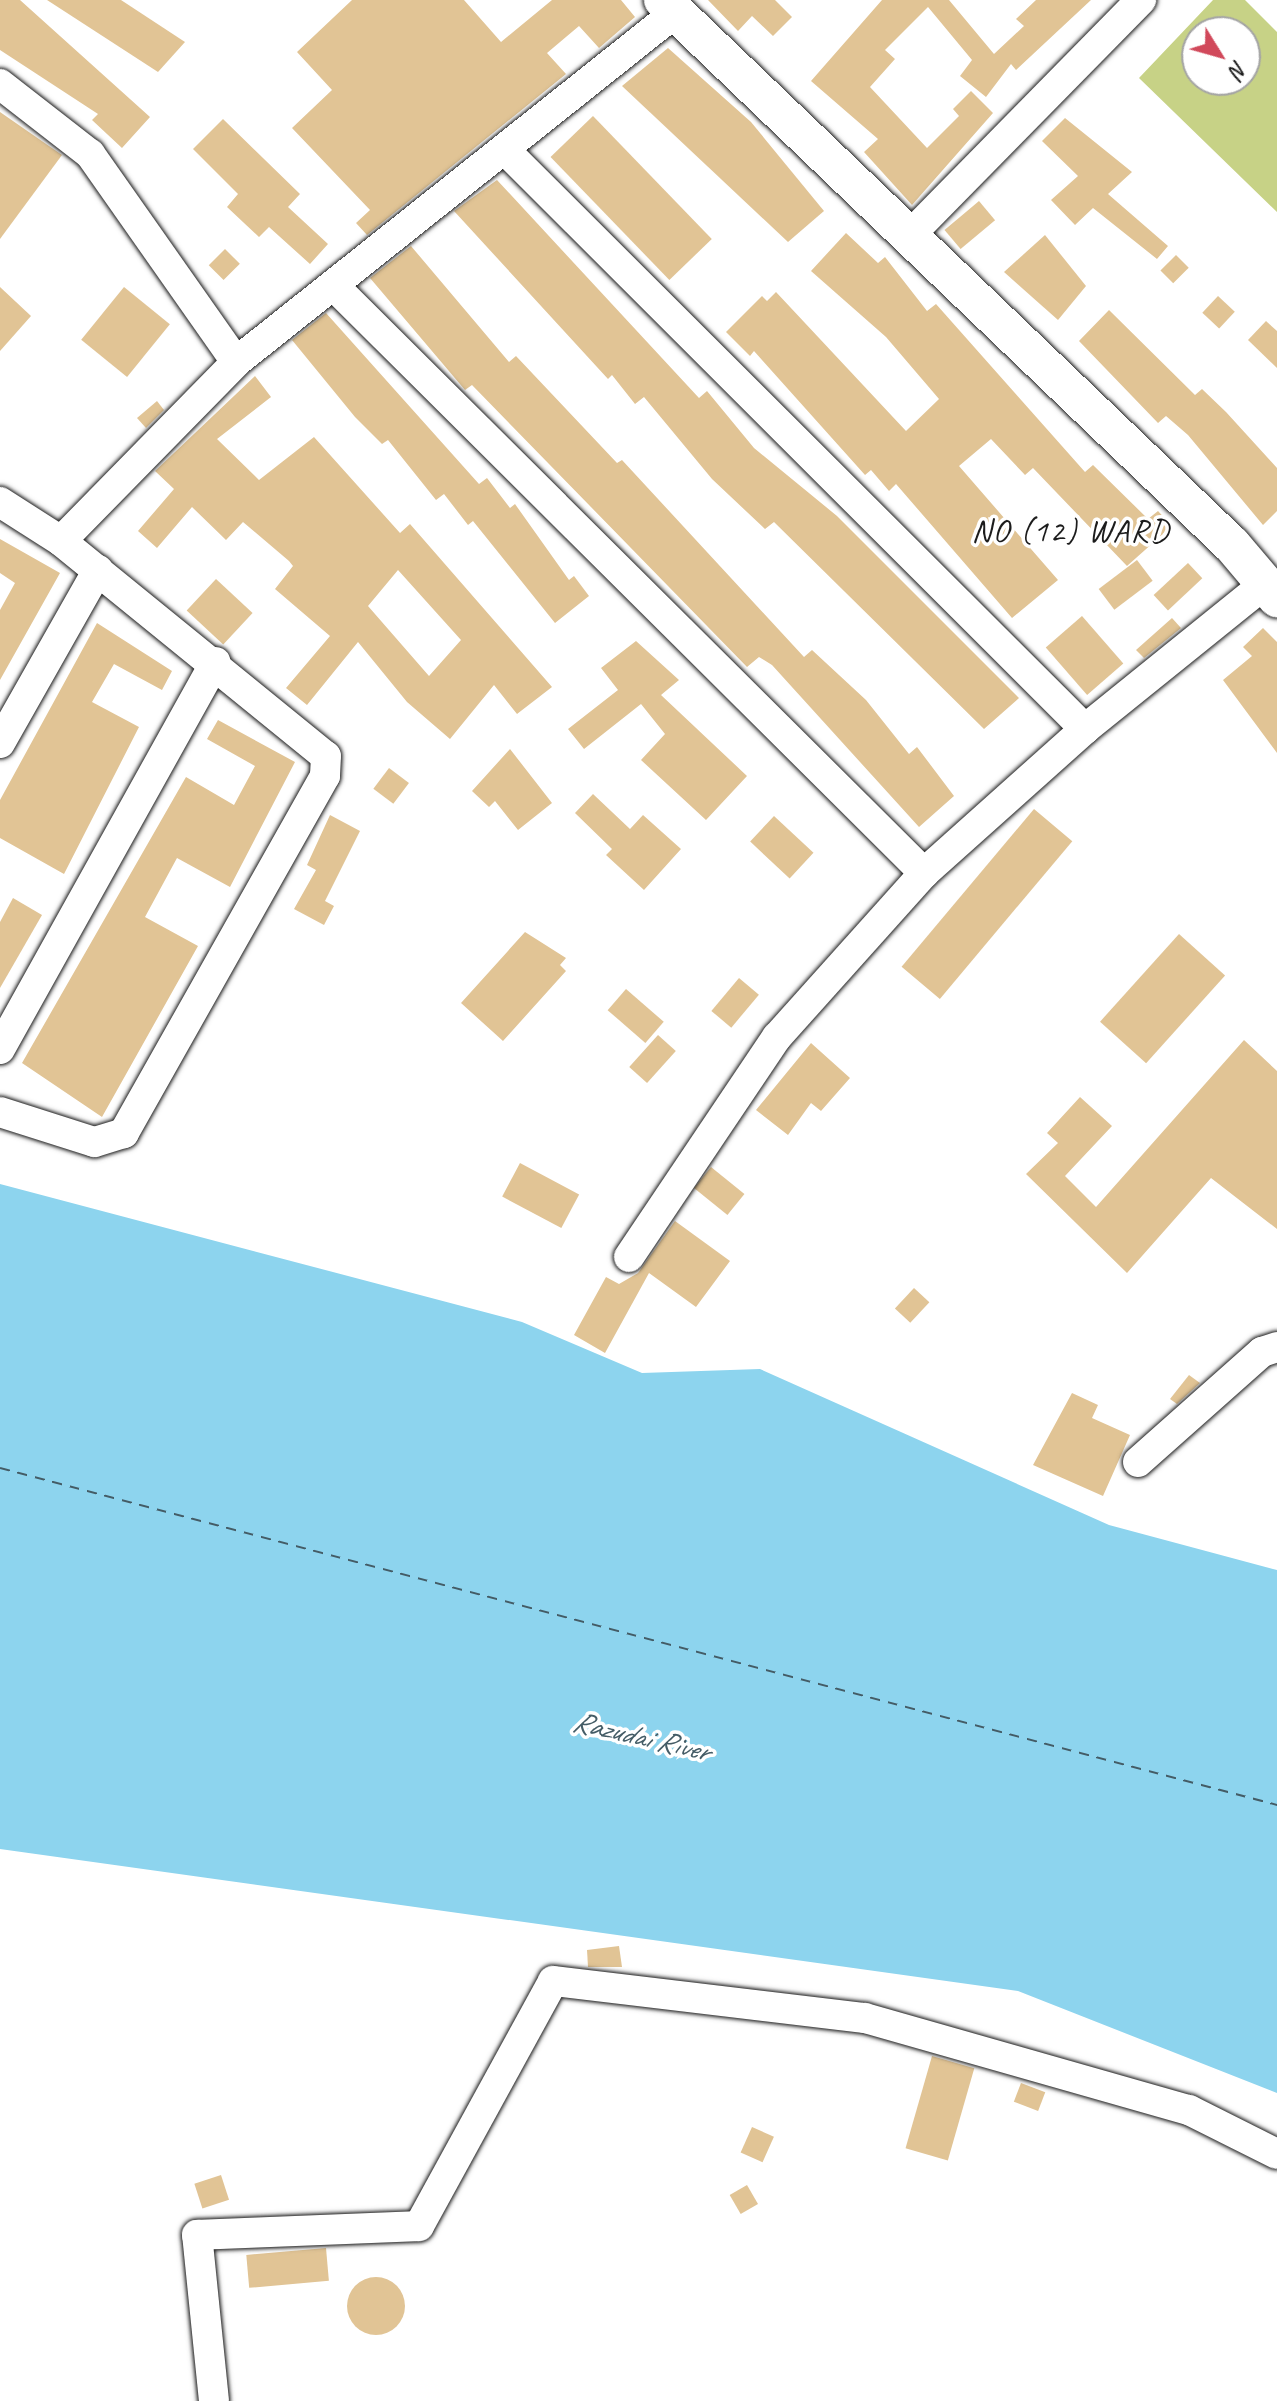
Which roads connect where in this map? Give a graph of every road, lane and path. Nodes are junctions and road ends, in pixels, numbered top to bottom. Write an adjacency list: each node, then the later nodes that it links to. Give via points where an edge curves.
1 (1141, 0): 5 (street)
2 (669, 6): 4 (street); 5 (street)
3 (0, 84): 7 (street, via 90,154)
4 (504, 149): 6 (street); 13 (street)
5 (910, 235): 11 (street)
6 (333, 285): 7 (street); 15 (street)
7 (236, 362): 9 (street)
8 (0, 502): 9 (street)
9 (61, 541): 10 (street)
10 (98, 570): 12 (street); 14 (street)
11 (1271, 591): 13 (street)
12 (215, 662): 16 (street); 17 (street, via 315,741 326,756 325,776 124,1133 94,1142)
13 (1085, 729): 15 (street)
14 (0, 743)
15 (924, 873): 18 (street, via 777,1037)
16 (0, 1049)
17 (0, 1112)
18 (629, 1257)
19 (1277, 1347): 20 (street, via 1262,1352)
20 (1138, 1462)
21 (1277, 2154): 22 (street, via 1189,2110 865,2018 553,1981 419,2226 197,2235)
22 (214, 2401)

